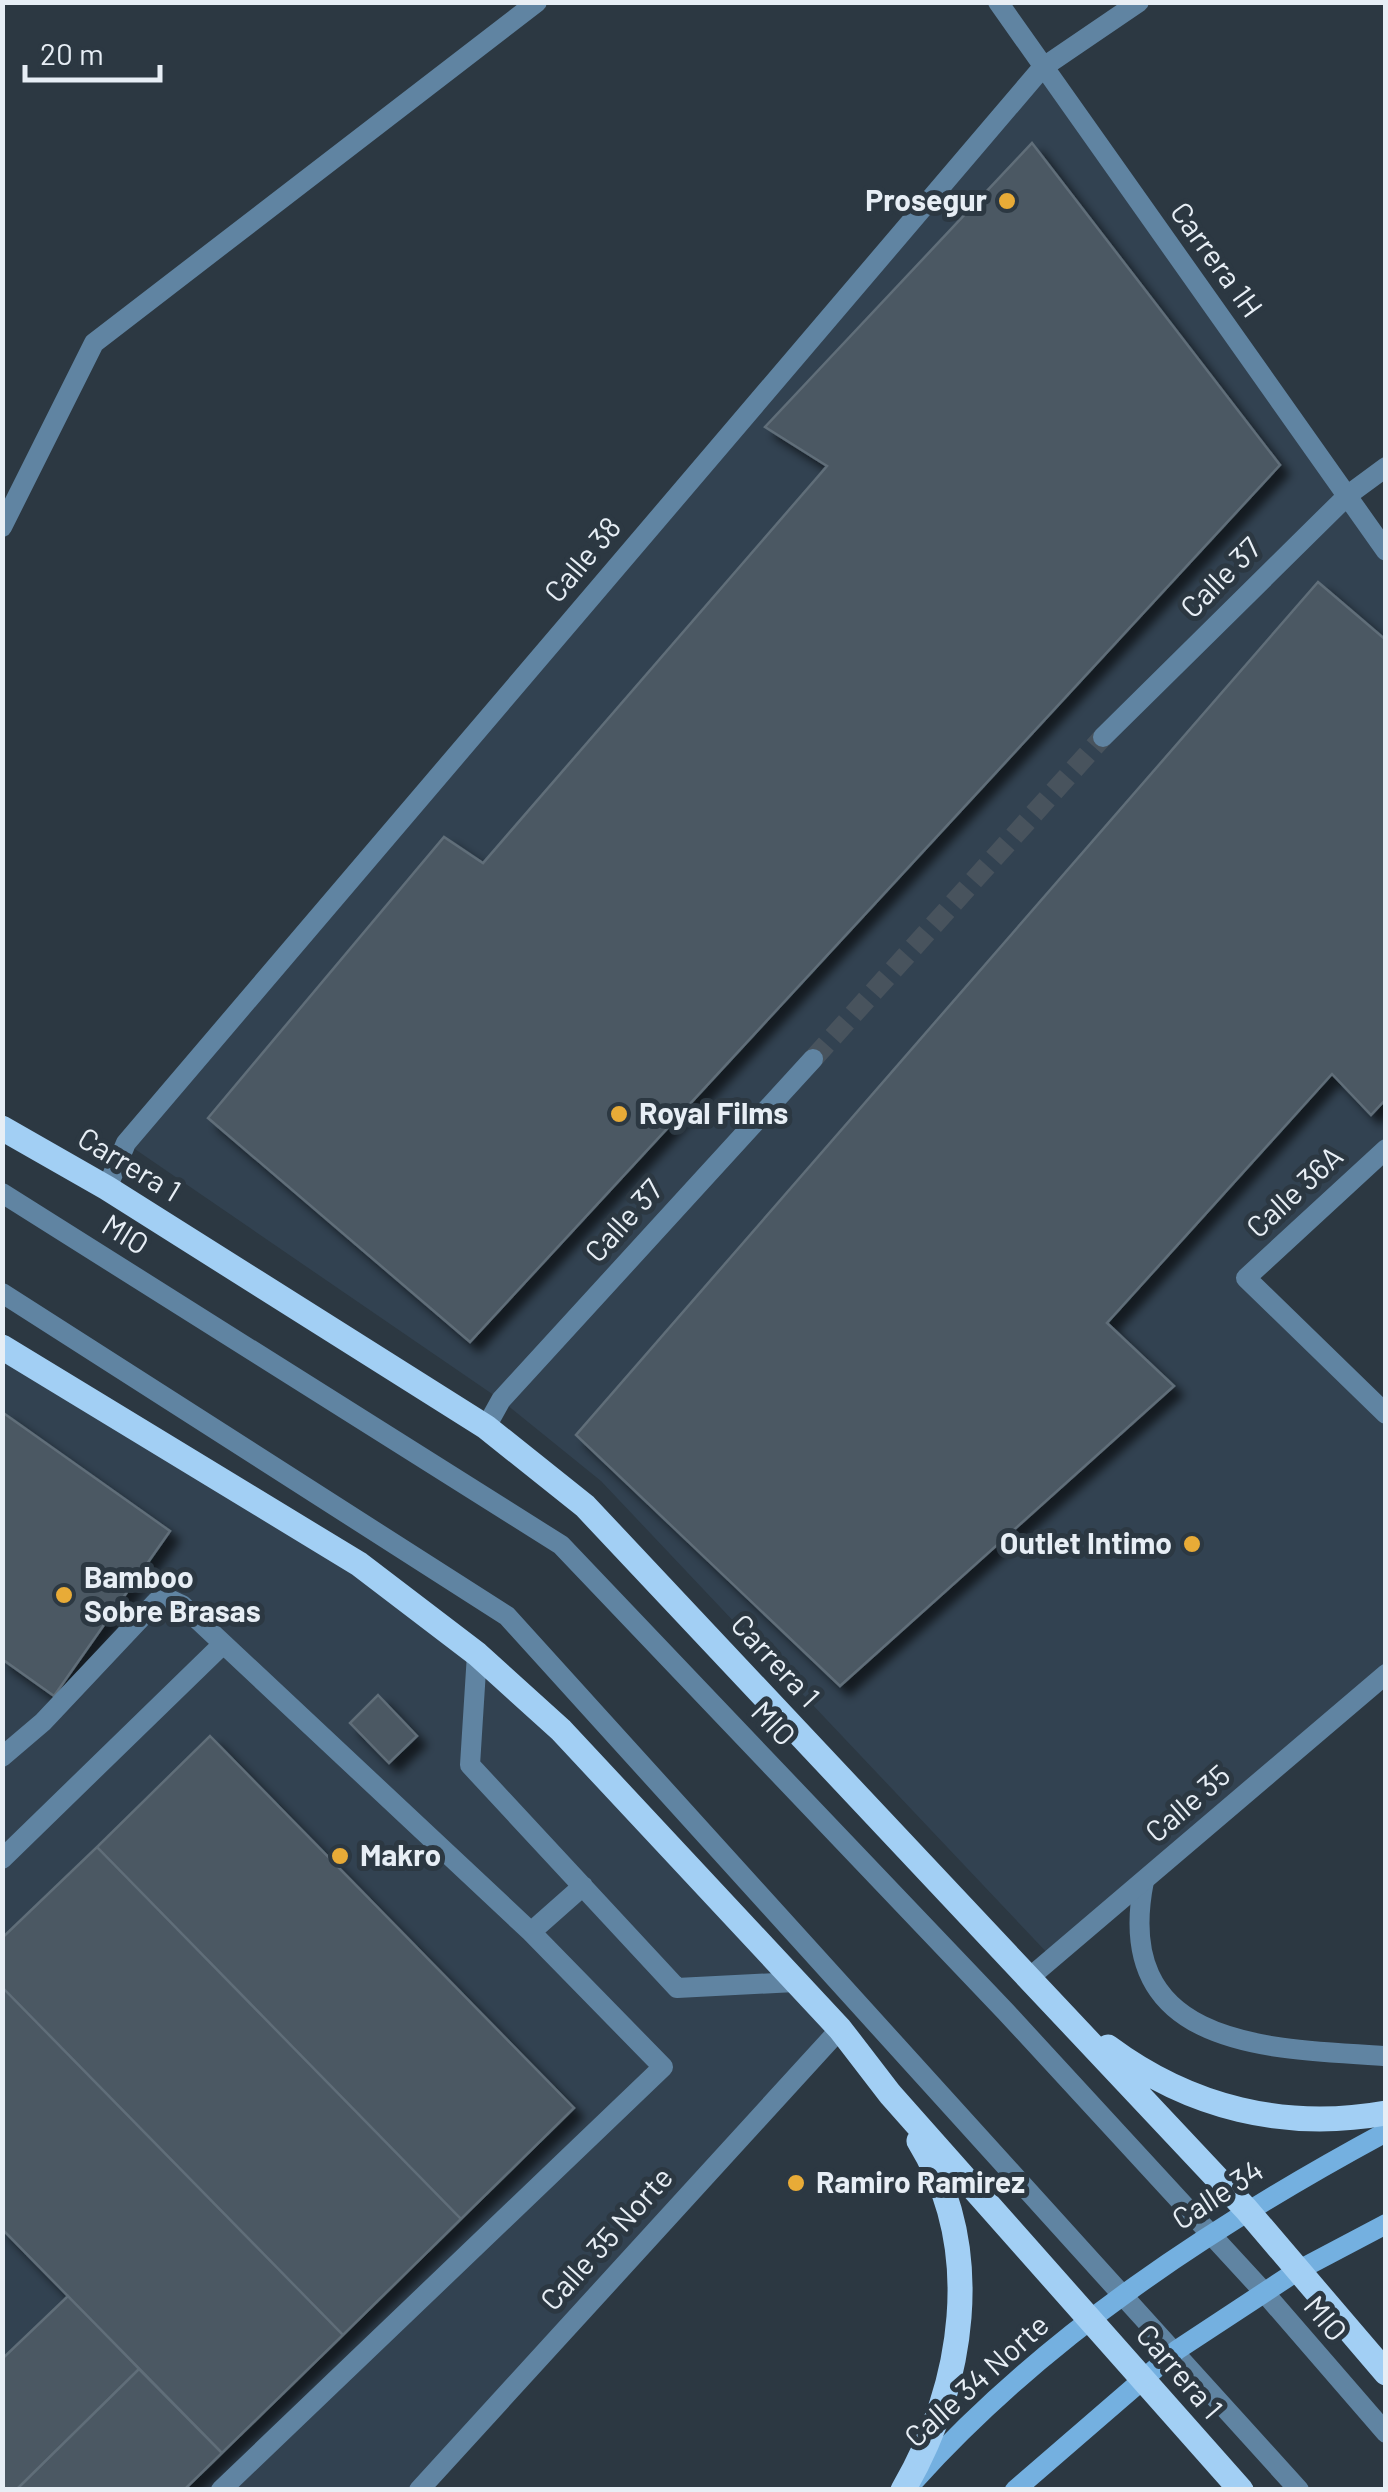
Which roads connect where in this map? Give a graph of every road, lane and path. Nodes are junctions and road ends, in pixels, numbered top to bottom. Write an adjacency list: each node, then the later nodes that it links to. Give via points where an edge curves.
1 (537, 2): 7 (street, via 94,343)
2 (998, 2): 4 (street, Carrera 1H)
3 (1139, 2): 4 (street, Calle 38)
4 (1042, 68): 6 (street, Carrera 1H); 13 (street, Calle 38, via 126,1144)
5 (1386, 467): 6 (street, Calle 37)
6 (1348, 495): 8 (street, Carrera 1H); 9 (street, Calle 37)
7 (2, 527)
8 (1386, 552)
9 (1103, 737)
10 (813, 1059): 18 (street, Calle 37, via 501,1400)
11 (2, 1128): 13 (main road, Carrera 1)
12 (1386, 1149): 17 (street, Calle 36A, via 1246,1278)
13 (108, 1188): 18 (main road, Carrera 1)
14 (2, 1193): 37 (street, MIO, via 560,1546)
15 (2, 1293): 40 (street, via 506,1616)
16 (2, 1347): 20 (main road, Carrera 1, via 359,1564)
17 (1386, 1414)
18 (486, 1427): 27 (main road, Carrera 1, via 585,1506)
19 (222, 1645): 22 (street, via 182,1605 157,1601); 23 (street); 26 (street)
20 (477, 1654): 25 (street, via 470,1765); 28 (main road, Carrera 1, via 561,1730)
21 (1386, 1674): 24 (street, Calle 35)
22 (2, 1757)
23 (2, 1858)
24 (1144, 1881): 27 (street, Calle 35); 31 (street, via 1140,1953 1157,1994 1184,2018 1217,2035 1269,2046)
25 (583, 1886): 26 (street); 28 (street, via 678,1988)
26 (531, 1932): 46 (street, via 662,2067)
27 (1029, 1978): 29 (main road, Carrera 1)
28 (795, 1982): 30 (main road, Carrera 1)
29 (1062, 2014): 33 (main road, via 1184,2094 1252,2115 1337,2122); 35 (main road, Carrera 1)
30 (840, 2029): 32 (main road, Carrera 1); 47 (street, Calle 35 Norte)
31 (1386, 2056)
32 (890, 2094): 41 (main road, Carrera 1); 48 (main road, via 930,2160 954,2233 962,2310 952,2376 931,2440)
33 (1386, 2113)
34 (1386, 2132): 35 (main road, Calle 34)
35 (1246, 2209): 37 (main road, Calle 34); 38 (main road, Carrera 1)
36 (1386, 2224): 38 (main road)
37 (1209, 2234): 39 (street, MIO); 40 (main road, Calle 34)
38 (1297, 2270): 39 (main road); 43 (main road, Carrera 1)
39 (1263, 2291): 42 (main road); 45 (street, MIO)
40 (1124, 2294): 41 (main road, Calle 34); 42 (street)
41 (1090, 2319): 44 (main road, Carrera 1); 48 (main road, Calle 34 Norte)
42 (1176, 2350): 44 (main road); 51 (street)
43 (1386, 2373)
44 (1143, 2378): 49 (main road); 50 (main road, Carrera 1)
45 (1386, 2433)
46 (222, 2490)
47 (418, 2490)
48 (904, 2490)
49 (1015, 2490)
50 (1241, 2490)
51 (1299, 2490)

